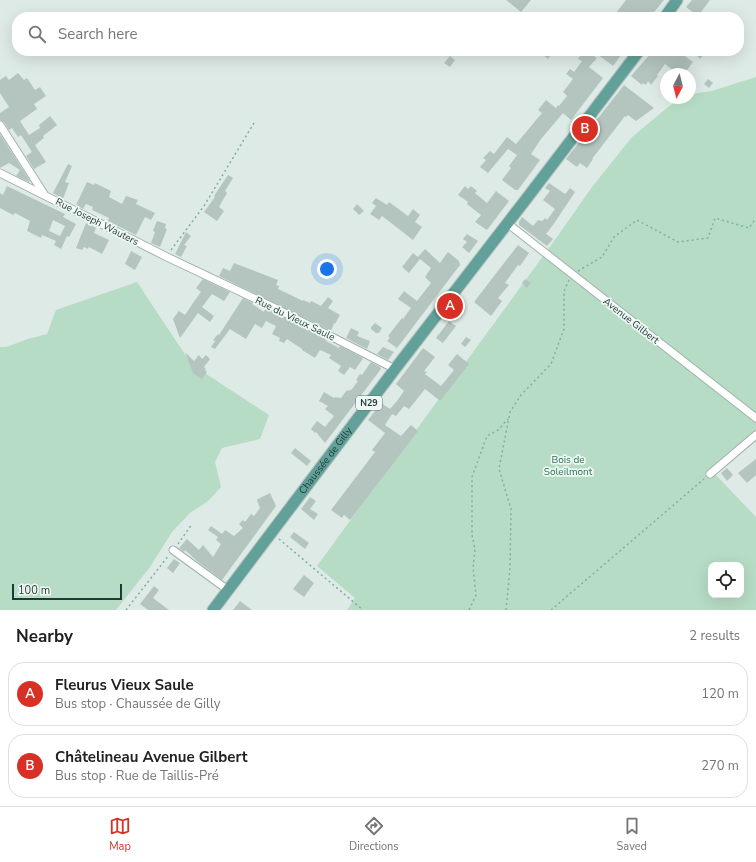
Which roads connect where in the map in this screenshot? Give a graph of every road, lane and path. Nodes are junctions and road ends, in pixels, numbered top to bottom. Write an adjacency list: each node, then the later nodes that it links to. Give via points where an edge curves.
1 (677, 0): 2 (main road)
2 (668, 12)
3 (635, 56): 9 (main road, Chaussée de Gilly / N29)
4 (254, 123): 10 (path, via 204,206)
5 (0, 125): 7 (street)
6 (0, 173): 7 (street, Rue Joseph Wauters)
7 (44, 195): 10 (street, Rue Joseph Wauters)
8 (756, 218): 12 (path, via 749,228 715,218 708,238 678,242 637,220 614,237 602,257)
9 (507, 224): 12 (street, Avenue Gilbert); 13 (main road, Chaussée de Gilly / N29)
10 (167, 257): 11 (street, Rue Joseph Wauters)
11 (194, 270): 13 (street, Rue du Vieux Saule)
12 (572, 274): 14 (street, Avenue Gilbert); 15 (path, via 564,291 564,329 551,364 521,395)
13 (395, 369): 19 (main road, Chaussée de Gilly / N29)
14 (756, 418)
15 (508, 419): 25 (path, via 498,430 487,436 472,477 472,535 475,549 473,568 476,595); 26 (path, via 499,469 511,509)
16 (756, 435): 17 (street)
17 (710, 474): 27 (path)
18 (192, 524): 20 (path)
19 (271, 532): 21 (main road, Chaussée de Gilly / N29); 24 (path)
20 (174, 550): 21 (street); 22 (path)
21 (228, 590): 23 (main road, Chaussée de Gilly / N29)
22 (126, 610)
23 (213, 610)
24 (363, 610)
25 (469, 610)
26 (506, 610)
27 (551, 610)

